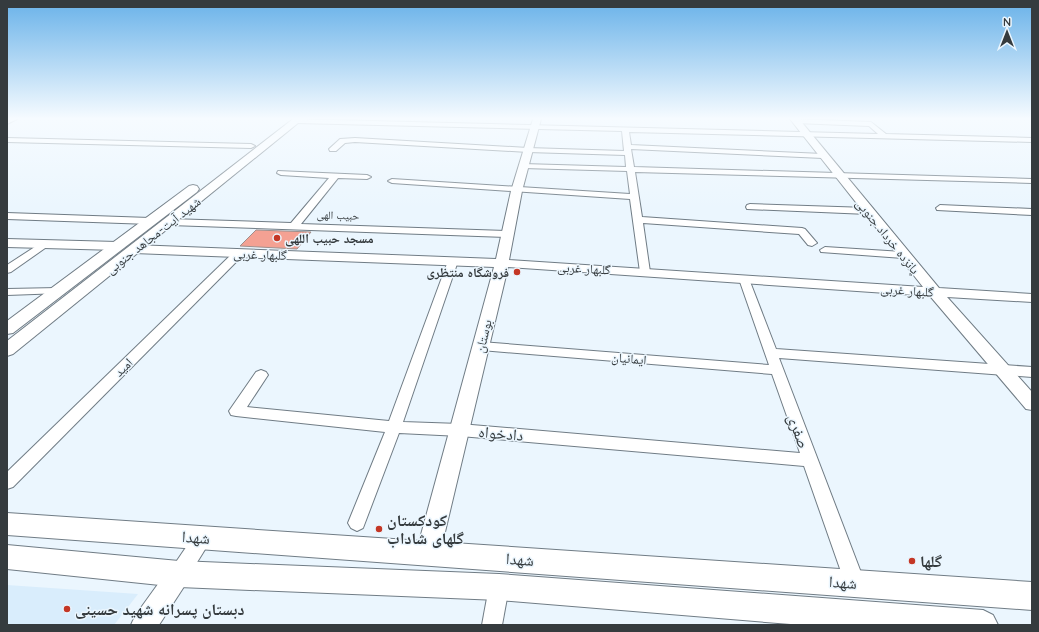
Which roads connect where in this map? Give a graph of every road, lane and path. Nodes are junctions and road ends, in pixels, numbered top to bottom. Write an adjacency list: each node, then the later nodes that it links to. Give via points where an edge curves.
1 (248, 148): 26 (main road, شهید آیت-مجاهد جنوبی)
2 (259, 148): 27 (main road, شهید آیت-مجاهد جنوبی)
3 (502, 148): 7 (street)
4 (644, 148): 8 (street)
5 (765, 148): 9 (street)
6 (817, 148): 9 (street, پانزده خرداد جنوبی)
7 (528, 150): 8 (street); 10 (street, بوستان)
8 (628, 150): 11 (street)
9 (823, 156): 14 (street, پانزده خرداد جنوبی)
10 (523, 166): 11 (street); 18 (street, بوستان)
11 (631, 169): 14 (street); 19 (street)
12 (281, 173): 13 (street)
13 (336, 175): 15 (street); 28 (street)
14 (838, 175): 17 (street); 22 (street, پانزده خرداد جنوبی)
15 (367, 177)
16 (392, 181): 18 (street)
17 (1032, 181)
18 (517, 190): 19 (street); 29 (street, بوستان)
19 (635, 197): 25 (street)
20 (750, 207): 22 (street)
21 (940, 208): 23 (street)
22 (868, 210): 37 (street, پانزده خرداد جنوبی)
23 (1032, 212)
24 (7, 216): 26 (street)
25 (638, 220): 31 (street, via 802,231); 41 (street)
26 (150, 221): 33 (main road, شهید آیت-مجاهد جنوبی)
27 (170, 222): 28 (street, حبیب الهی); 34 (main road, شهید آیت-مجاهد جنوبی)
28 (294, 226): 29 (street, حبیب الهی)
29 (506, 234): 39 (street, بوستان)
30 (7, 243): 32 (street)
31 (812, 243)
32 (44, 244): 33 (street); 40 (street)
33 (117, 246): 43 (main road, شهید آیت-مجاهد جنوبی)
34 (134, 249): 36 (street, گلبهار غربی); 49 (main road, شهید آیت-مجاهد جنوبی)
35 (824, 250): 37 (street)
36 (239, 253): 38 (street, گلبهار غربی); 59 (street, امید)
37 (903, 255): 45 (street, پانزده خرداد جنوبی)
38 (453, 261): 39 (street, گلبهار غربی); 56 (street)
39 (502, 263): 41 (street, گلبهار غربی); 48 (street, بوستان)
40 (7, 270)
41 (645, 272): 42 (street, گلبهار غربی)
42 (744, 279): 45 (street, گلبهار غربی); 50 (street, صفری)
43 (58, 291): 44 (street); 47 (main road, شهید آیت-مجاهد جنوبی)
44 (7, 292)
45 (935, 292): 46 (street, گلبهار غربی); 52 (street, پانزده خرداد جنوبی)
46 (1032, 298)
47 (7, 329)
48 (481, 346): 51 (street, ایمانیان); 57 (street, بوستان)
49 (7, 350)
50 (771, 353): 51 (street, صفری); 52 (street)
51 (777, 370): 58 (street, صفری)
52 (1002, 370): 53 (street); 55 (street, پانزده خرداد جنوبی)
53 (1032, 372)
54 (261, 375): 56 (street, دادخواه, via 236,411)
55 (1032, 404)
56 (394, 427): 57 (street, دادخواه); 60 (street)
57 (460, 430): 58 (street, دادخواه); 63 (street, بوستان)
58 (809, 460): 66 (street, صفری)
59 (7, 482)
60 (357, 523)
61 (7, 524): 62 (main road, شهدا)
62 (203, 537): 63 (main road, شهدا); 65 (street)
63 (428, 553): 66 (main road, شهدا)
64 (7, 557): 65 (main road)
65 (179, 574): 67 (main road); 70 (street)
66 (854, 583): 68 (main road, شهدا)
67 (500, 587): 69 (main road); 71 (street)
68 (1032, 596)
69 (826, 618): 72 (main road)
70 (144, 625)
71 (492, 625)
72 (983, 625)

